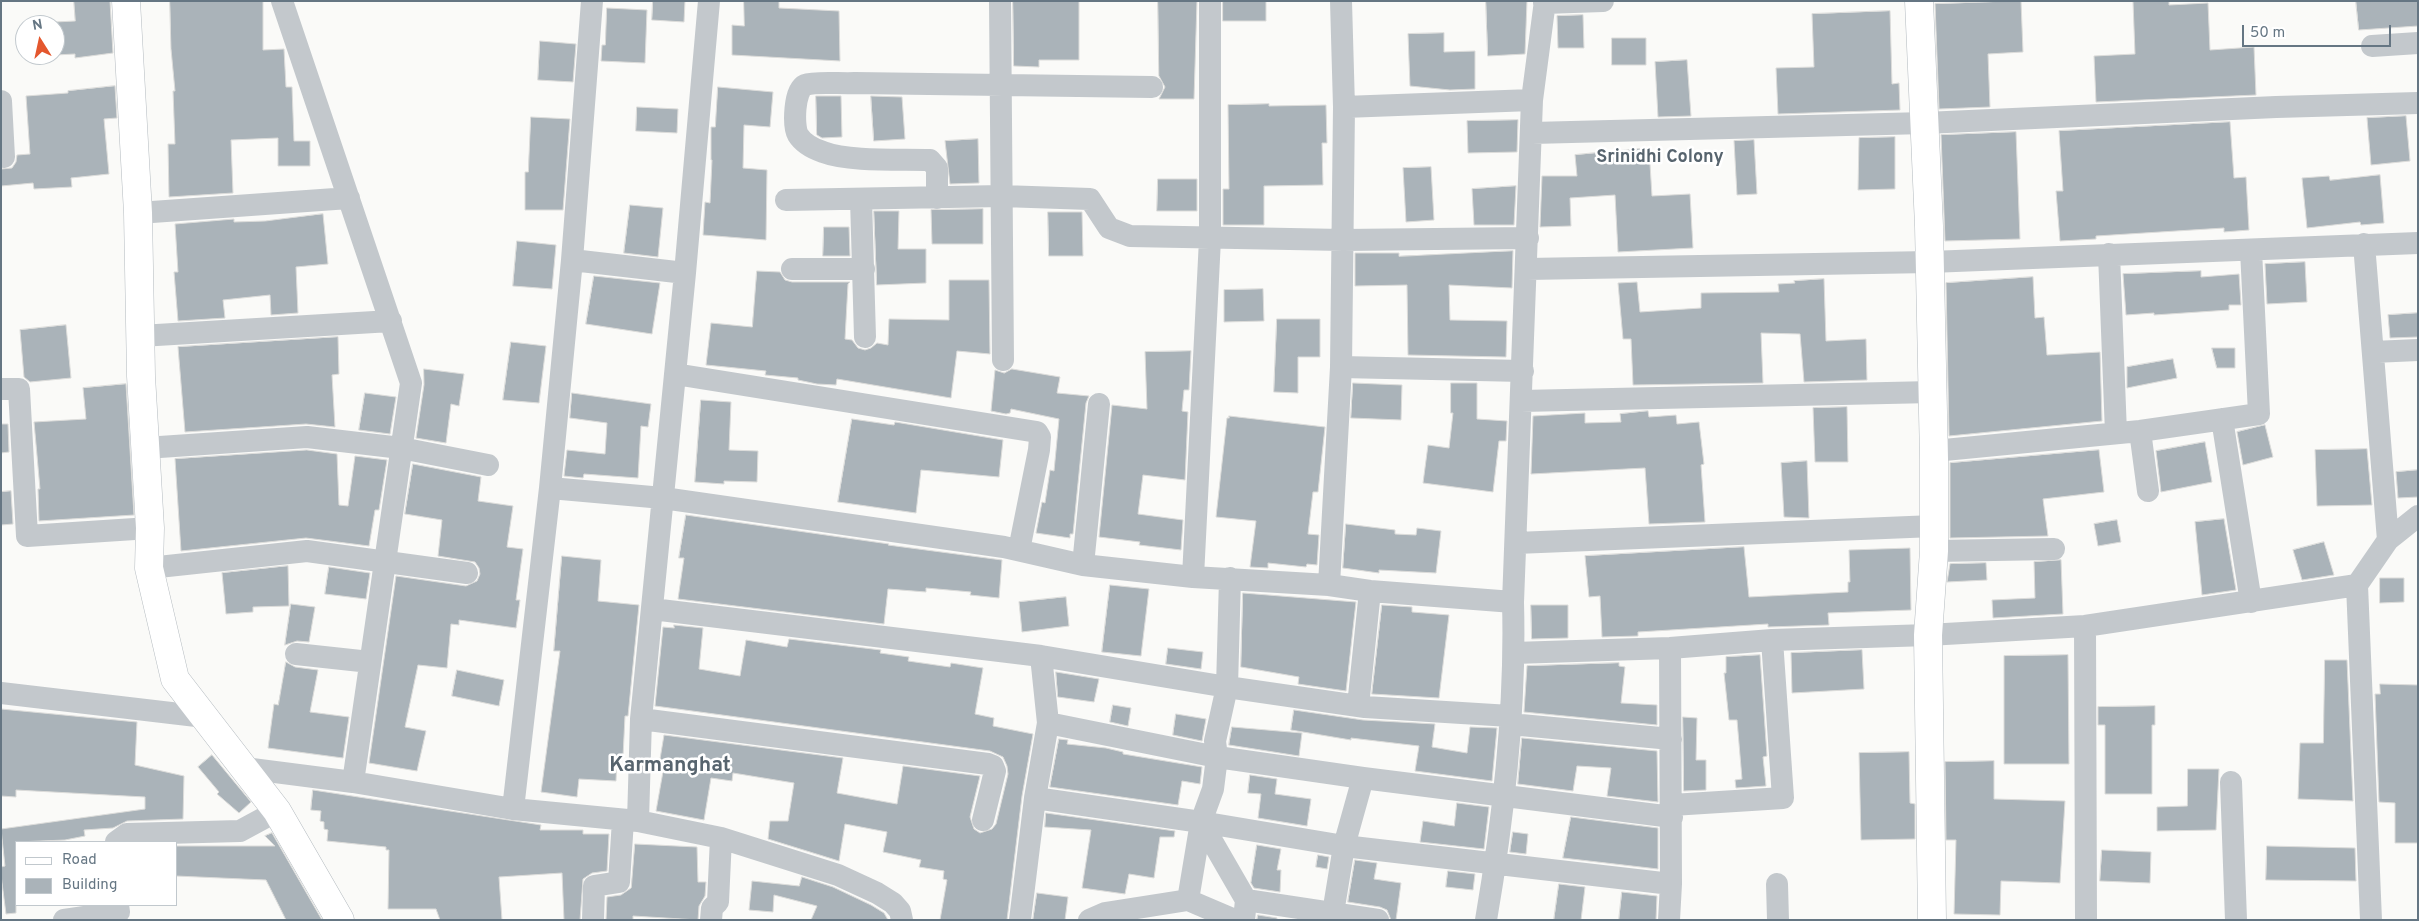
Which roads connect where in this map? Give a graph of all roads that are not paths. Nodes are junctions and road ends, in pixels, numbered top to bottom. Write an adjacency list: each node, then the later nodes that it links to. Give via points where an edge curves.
1 (126, 1): 27 (main road)
2 (282, 1): 23 (street)
3 (592, 1): 35 (street)
4 (709, 1): 40 (street)
5 (1000, 1): 13 (street)
6 (1210, 1): 29 (street)
7 (1341, 1): 18 (street)
8 (1603, 1): 10 (street)
9 (1920, 1): 19 (main road)
10 (1544, 2): 15 (street)
11 (2418, 42): 12 (street)
12 (2372, 46)
13 (1001, 84): 14 (street); 22 (street); 24 (street, via 813,84 799,90 796,96 796,128 804,142 824,153 844,157 930,160 936,168)
14 (1152, 87)
15 (1532, 100): 18 (street); 20 (street)
16 (1, 101): 21 (street)
17 (2418, 103): 19 (street, via 2276,106)
18 (1344, 107): 30 (street)
19 (1925, 124): 20 (street); 36 (main road)
20 (1532, 133): 28 (street)
21 (4, 157)
22 (1002, 196): 24 (street); 29 (street, via 1090,199 1109,228 1130,236); 46 (street)
23 (350, 198): 27 (street); 41 (street)
24 (937, 198): 25 (street)
25 (861, 199): 26 (street); 38 (street)
26 (786, 200)
27 (138, 213): 42 (main road)
28 (1528, 238): 30 (street); 39 (street)
29 (1210, 239): 30 (street); 75 (street)
30 (1343, 240): 47 (street)
31 (2418, 243): 32 (street)
32 (2364, 244): 33 (street); 45 (street)
33 (2251, 250): 34 (street); 54 (street, via 2258,414)
34 (2109, 254): 36 (street); 56 (street)
35 (572, 260): 40 (street); 61 (street)
36 (1930, 262): 39 (street); 51 (main road)
37 (792, 269): 38 (street)
38 (864, 269): 43 (street)
39 (1527, 269): 48 (street)
40 (685, 273): 49 (street)
41 (390, 321): 42 (street); 58 (street, via 411,383)
42 (140, 336): 57 (main road)
43 (865, 337)
44 (2418, 350): 45 (street)
45 (2373, 352): 67 (street)
46 (1003, 360)
47 (1341, 367): 48 (street); 77 (street)
48 (1523, 371): 52 (street)
49 (675, 374): 63 (street); 70 (street, via 1037,432 1039,450)
50 (1, 389): 65 (street, via 19,389 27,536)
51 (1933, 392): 52 (street); 59 (main road)
52 (1521, 401): 68 (street)
53 (1100, 404): 72 (street)
54 (2222, 419): 55 (street); 81 (street)
55 (2140, 431): 56 (street); 62 (street)
56 (2116, 433): 59 (street)
57 (145, 448): 58 (street, via 307,437); 65 (main road)
58 (401, 448): 60 (street); 71 (street)
59 (1934, 450): 66 (main road)
60 (488, 464)
61 (550, 488): 63 (street); 106 (street)
62 (2148, 491)
63 (663, 498): 70 (street); 82 (street)
64 (2418, 516): 67 (street)
65 (150, 528): 73 (main road)
66 (1934, 539): 68 (street); 69 (street); 84 (main road)
67 (2388, 540): 78 (street)
68 (1516, 543): 80 (street)
69 (2054, 549)
70 (1019, 550): 72 (street)
71 (385, 562): 73 (street, via 307,552); 74 (street); 90 (street)
72 (1083, 565): 75 (street)
73 (149, 568): 94 (main road, via 175,678)
74 (467, 573)
75 (1194, 577): 76 (street)
76 (1230, 578): 77 (street); 91 (street)
77 (1329, 585): 79 (street)
78 (2357, 585): 81 (street); 137 (street)
79 (1370, 591): 80 (street); 93 (street)
80 (1513, 602): 87 (street)
81 (2251, 602): 83 (street)
82 (652, 609): 89 (street); 95 (street)
83 (2085, 626): 84 (street); 135 (street)
84 (1928, 635): 85 (street); 134 (main road)
85 (1772, 640): 86 (street); 108 (street, via 1783,798)
86 (1670, 648): 87 (street); 98 (street)
87 (1514, 652): 96 (street)
88 (296, 654): 90 (street)
89 (1041, 656): 91 (street); 97 (street)
90 (370, 662): 102 (street)
91 (1227, 687): 93 (street); 99 (street, via 1215,741)
92 (1, 693): 94 (street)
93 (1358, 706): 96 (street)
94 (205, 717): 100 (main road)
95 (640, 719): 109 (street, via 988,764 995,771); 110 (street)
96 (1510, 720): 98 (street); 104 (street)
97 (1048, 723): 99 (street); 105 (street)
98 (1671, 739): 108 (street)
99 (1218, 757): 101 (street); 111 (street, via 1213,790)
100 (244, 768): 102 (street); 107 (main road)
101 (1363, 778): 104 (street); 114 (street)
102 (353, 782): 106 (street)
103 (2231, 782): 136 (street)
104 (1504, 796): 108 (street); 115 (street)
105 (1036, 798): 111 (street); 127 (street)
106 (513, 809): 110 (street)
107 (277, 811): 113 (street, via 240,832 127,834); 123 (main road)
108 (1672, 811): 116 (street)
109 (983, 820)
110 (631, 821): 112 (street); 124 (street, via 619,882 594,886)
111 (1201, 822): 114 (street); 118 (street); 120 (street)
112 (722, 838): 125 (street, via 718,902 712,908); 126 (street, via 838,875 894,904)
113 (117, 841)
114 (1344, 846): 115 (street); 121 (street)
115 (1496, 865): 116 (street); 131 (street)
116 (1671, 884): 132 (street)
117 (1777, 884): 133 (street)
118 (1188, 900): 128 (street, via 1105,913); 129 (street)
119 (118, 906): 122 (street, via 119,912)
120 (1245, 910): 121 (street)
121 (1333, 913): 130 (street)
122 (73, 919)
123 (340, 920)
124 (593, 920)
125 (711, 920)
126 (902, 920)
127 (1020, 920)
128 (1089, 920)
129 (1234, 920)
130 (1378, 920)
131 (1486, 920)
132 (1669, 920)
133 (1778, 920)
134 (1932, 920)
135 (2086, 920)
136 (2236, 920)
137 (2371, 920)

